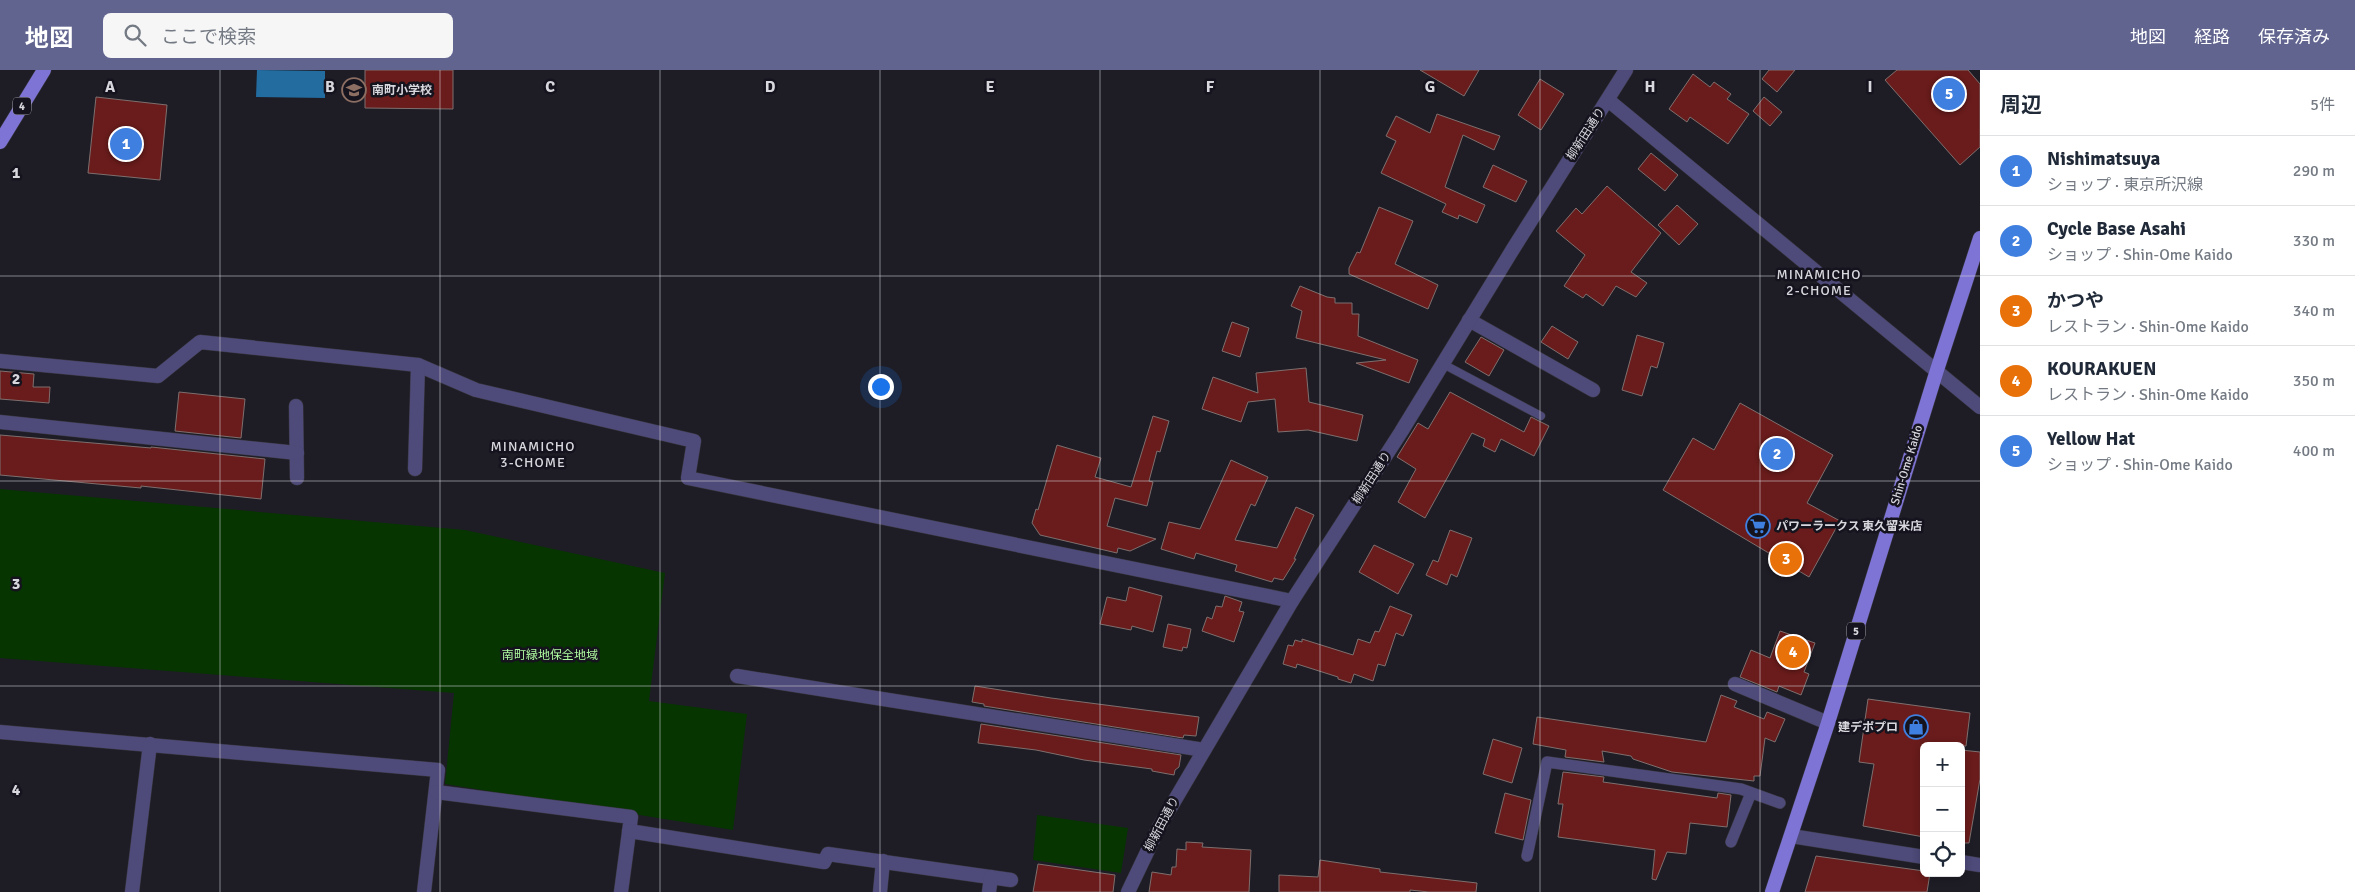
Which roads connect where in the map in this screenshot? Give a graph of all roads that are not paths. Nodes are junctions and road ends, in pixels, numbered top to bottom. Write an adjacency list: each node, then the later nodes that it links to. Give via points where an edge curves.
1 (44, 70): 4 (main road, 4)
2 (1626, 70): 3 (street, 柳新田通り)
3 (1608, 100): 6 (street, 柳新田通り); 10 (street)
4 (0, 142)
5 (1980, 238): 10 (main road, Shin-Ome Kaido / 5)
6 (1469, 320): 8 (street, 柳新田通り); 11 (street)
7 (0, 361): 9 (street, via 158,376 200,342)
8 (1442, 364): 14 (lane); 19 (street, 柳新田通り)
9 (418, 366): 17 (street); 19 (street, via 476,390 694,441 688,478)
10 (1936, 370): 13 (street); 22 (main road, Shin-Ome Kaido / 5)
11 (1593, 390)
12 (296, 406): 16 (street)
13 (1980, 407)
14 (1541, 416)
15 (0, 422): 16 (street)
16 (297, 453): 18 (street)
17 (415, 469)
18 (297, 478)
19 (1292, 601): 25 (street, 柳新田通り)
20 (737, 676): 25 (street)
21 (1735, 684): 22 (street)
22 (1828, 723): 30 (main road, Shin-Ome Kaido / 5)
23 (0, 732): 24 (street)
24 (150, 744): 26 (street, via 438,770); 39 (street)
25 (1204, 750): 44 (street, 柳新田通り, via 1159,827)
26 (436, 792): 29 (street, via 631,817); 40 (street)
27 (1751, 793): 28 (street); 31 (street); 32 (street, via 1547,762)
28 (1780, 803)
29 (629, 831): 34 (street, via 824,862 828,854); 41 (street)
30 (1791, 836): 33 (street); 45 (main road, Shin-Ome Kaido / 5)
31 (1731, 842)
32 (1527, 856)
33 (1920, 856)
34 (883, 862): 37 (street); 42 (street)
35 (1965, 863): 36 (street)
36 (1980, 865)
37 (991, 877): 38 (street); 43 (street)
38 (1010, 880)
39 (132, 892)
40 (424, 892)
41 (620, 892)
42 (880, 892)
43 (989, 892)
44 (1128, 892)
45 (1772, 892)

